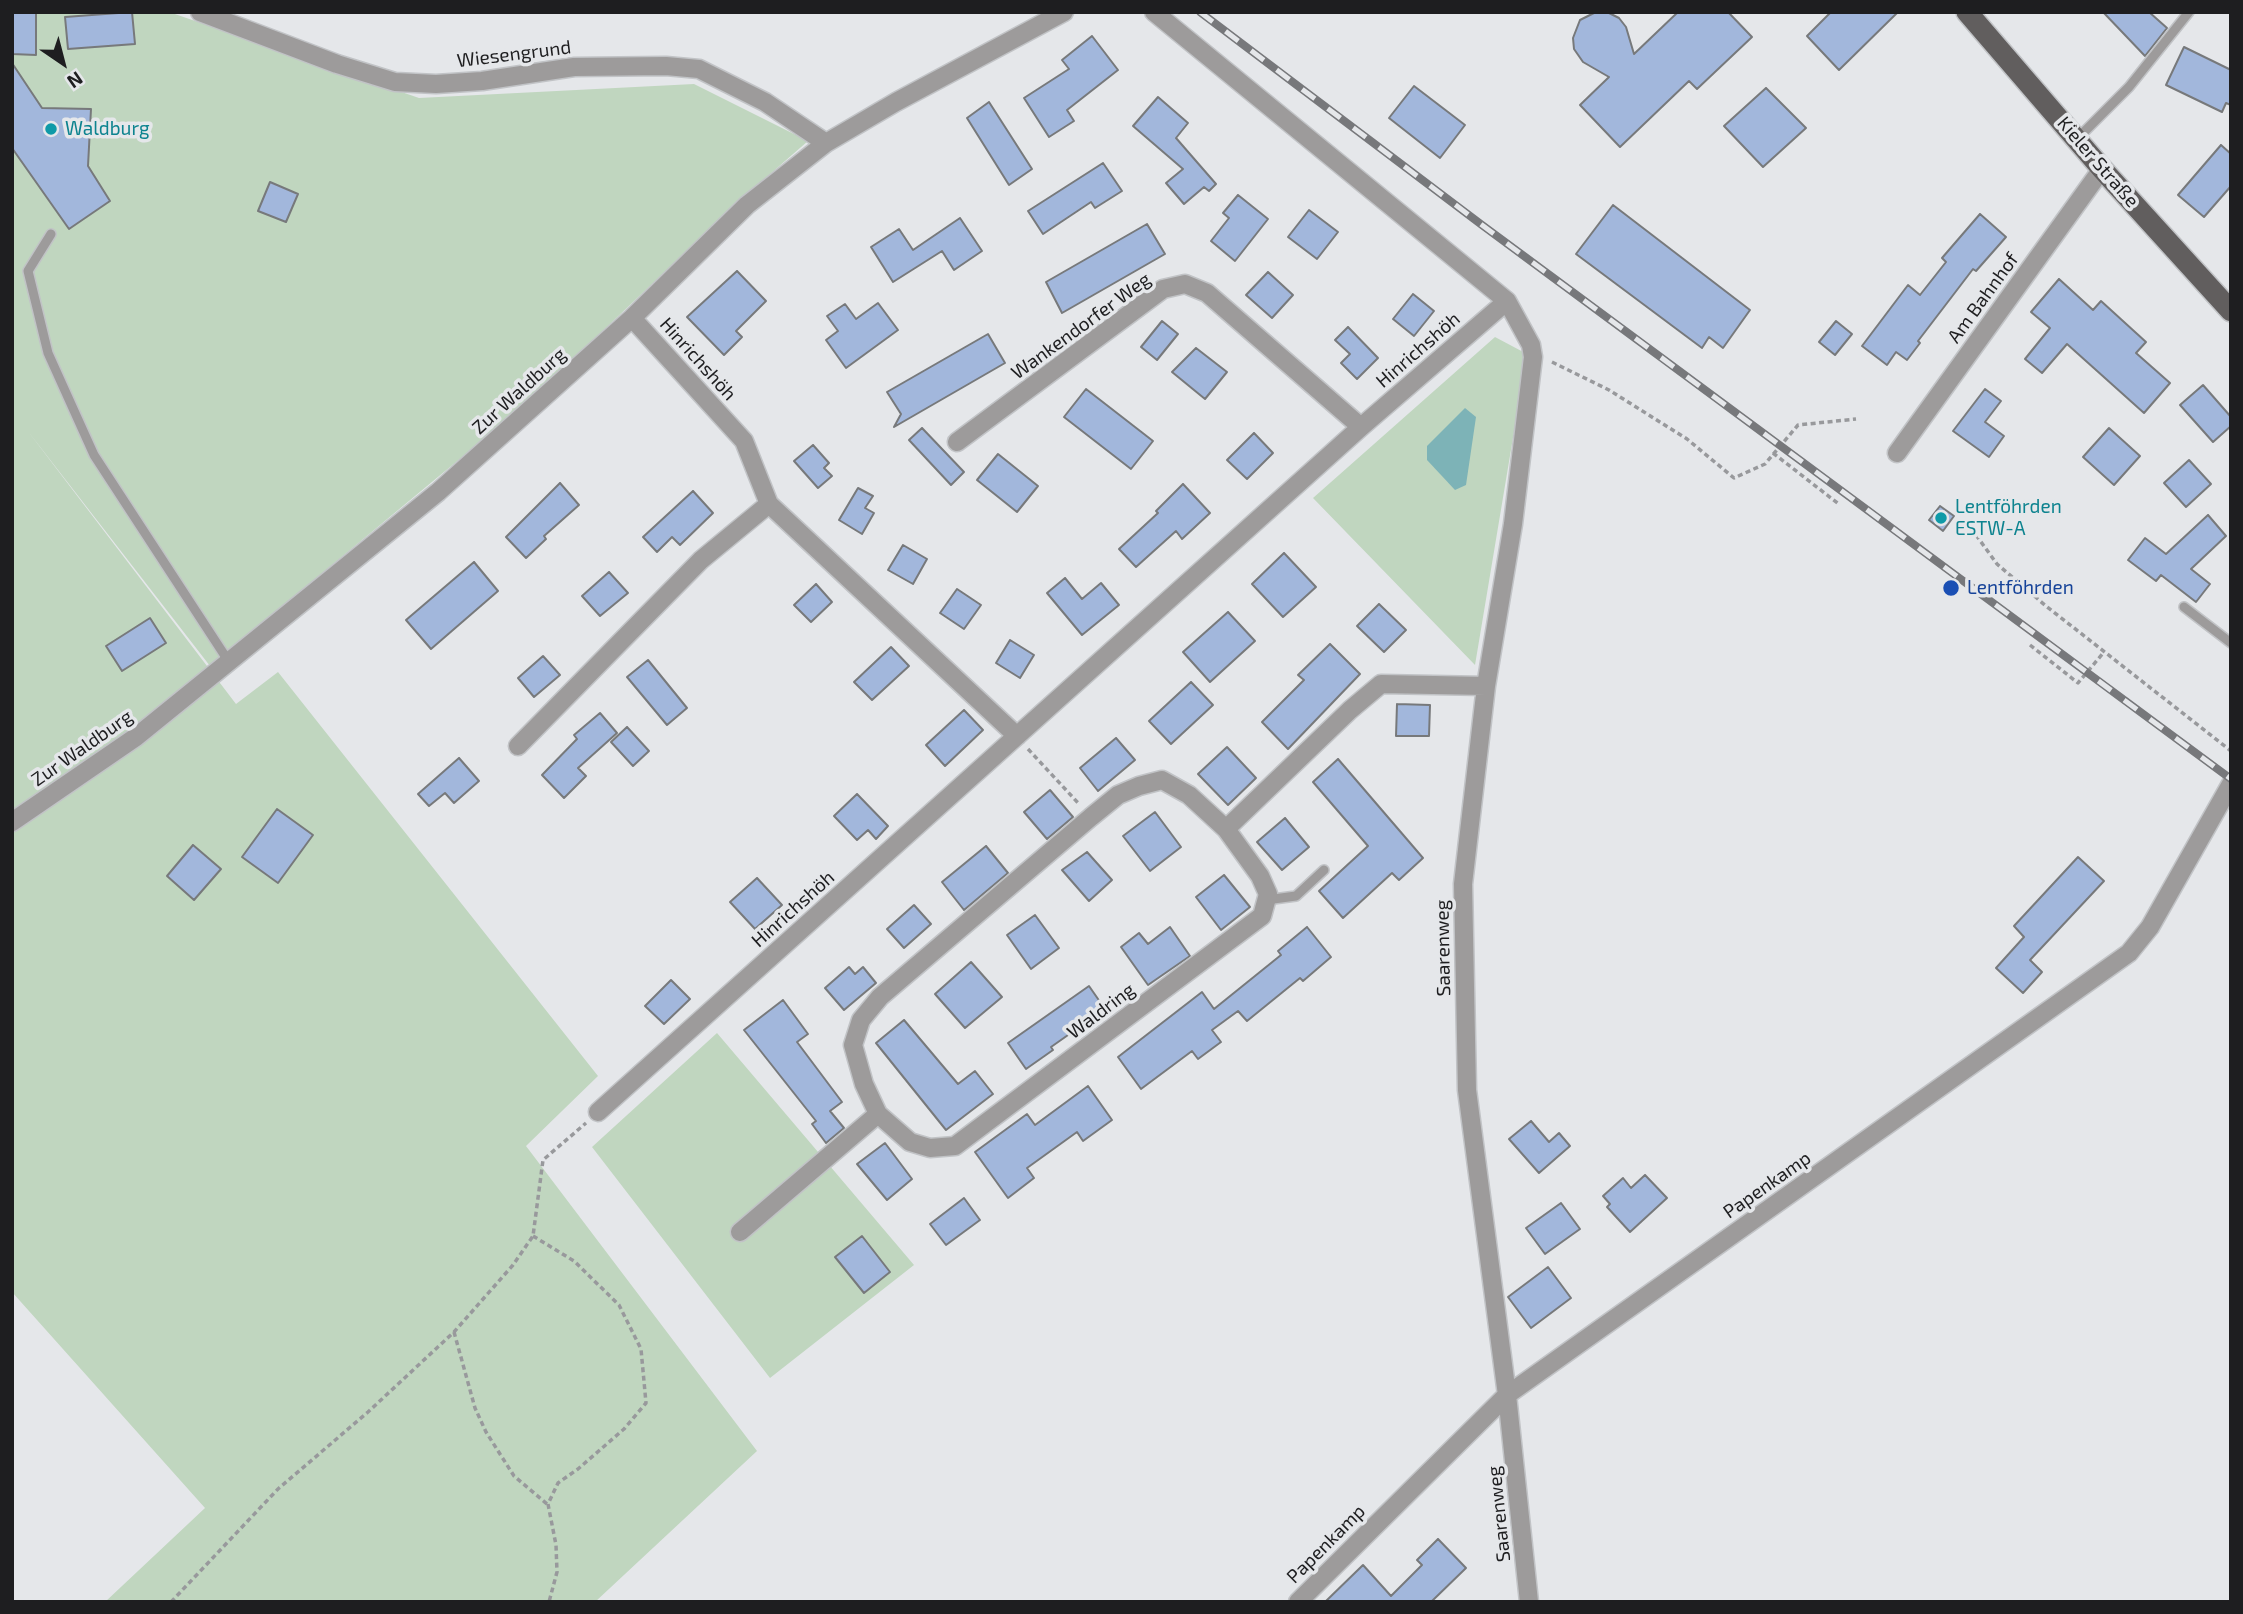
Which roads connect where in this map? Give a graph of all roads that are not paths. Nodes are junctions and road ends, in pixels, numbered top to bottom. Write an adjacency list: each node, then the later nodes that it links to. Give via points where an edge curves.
1 (200, 12): 7 (street, Wiesengrund, via 395,82 482,81 574,67 699,69 765,102)
2 (1064, 12): 7 (street, Zur Waldburg)
3 (1154, 12): 10 (street)
4 (1967, 12): 6 (main road, Kieler Straße)
5 (2189, 12): 6 (lane, via 2129,87)
6 (2077, 139): 8 (main road, Kieler Straße)
7 (826, 143): 12 (street, Zur Waldburg, via 747,205)
8 (2102, 169): 11 (main road, Kieler Straße); 15 (street, Am Bahnhof)
9 (51, 234): 19 (lane, via 28,271 48,353 94,455)
10 (1507, 301): 13 (street, Hinrichshöh); 20 (street, Saarenweg, via 1533,357 1513,524)
11 (2231, 311)
12 (632, 318): 16 (street, Hinrichshöh, via 744,440); 19 (street, Zur Waldburg, via 438,492)
13 (1361, 427): 14 (street, Wankendorfer Weg, via 1207,293 1185,284 1163,289); 21 (street, Hinrichshöh)
14 (957, 442)
15 (1897, 453)
16 (769, 504): 21 (street, Hinrichshöh); 22 (street, via 701,560)
17 (2184, 607): 18 (lane)
18 (2231, 643)
19 (229, 662): 24 (street, Zur Waldburg, via 136,737)
20 (1486, 686): 25 (street, via 1381,684); 31 (street, Saarenweg, via 1463,884 1467,1090)
21 (1017, 736): 28 (street, Hinrichshöh)
22 (518, 746)
23 (2231, 784): 31 (street, Papenkamp, via 2150,927 2129,953)
24 (12, 822)
25 (1226, 829): 27 (street, Waldring, via 1260,876); 29 (street, Waldring, via 1189,795 1162,780 1118,795 1091,817 880,997 861,1020 853,1045)
26 (1324, 870): 27 (lane, via 1296,896)
27 (1266, 900): 29 (street, Waldring, via 1262,916 1245,930 955,1146 930,1148 910,1142)
28 (598, 1112)
29 (878, 1114): 30 (street)
30 (740, 1232)
31 (1507, 1395): 32 (street, Papenkamp); 33 (street, Saarenweg)
32 (1298, 1602)
33 (1529, 1602)

